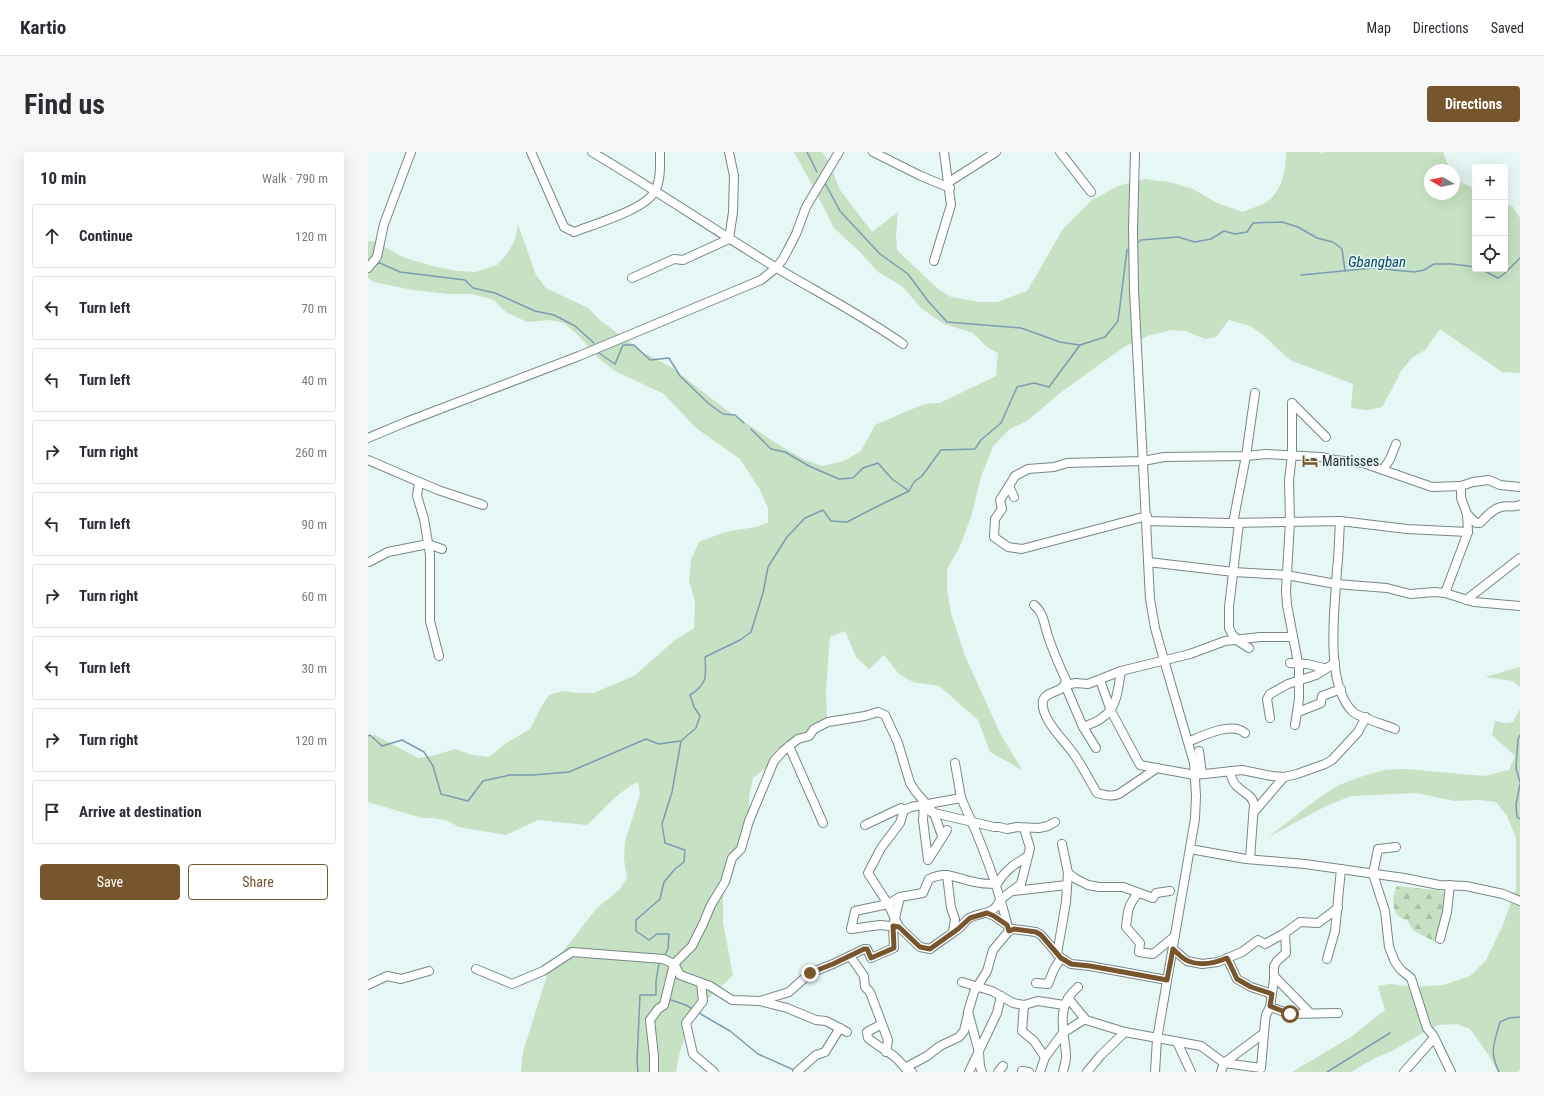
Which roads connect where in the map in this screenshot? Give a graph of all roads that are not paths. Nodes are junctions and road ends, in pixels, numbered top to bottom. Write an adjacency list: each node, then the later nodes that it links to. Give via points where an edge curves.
1 (411, 152): 17 (street, via 384,224 377,257)
2 (531, 152): 13 (street, via 564,227 574,232 638,207 649,200)
3 (592, 152): 13 (street)
4 (660, 152): 13 (street, via 660,173)
5 (729, 152): 15 (street, via 734,176)
6 (839, 152): 18 (street, via 806,207 796,234)
7 (873, 152): 12 (street, via 921,176)
8 (944, 152): 12 (street)
9 (996, 152): 12 (street)
10 (1060, 152): 14 (street)
11 (1135, 152): 28 (street, via 1134,290)
12 (949, 185): 16 (street, via 952,205)
13 (656, 190): 15 (street)
14 (1091, 192)
15 (729, 239): 18 (street); 19 (street, via 683,260 674,259)
16 (934, 261)
17 (368, 268)
18 (776, 268): 20 (street, via 882,329); 23 (street, via 761,280 586,353)
19 (632, 278)
20 (902, 344)
21 (1255, 393): 26 (street)
22 (1326, 437): 25 (street, via 1292,403)
23 (368, 438)
24 (1396, 444): 29 (street)
25 (1292, 455): 26 (street); 29 (street, via 1363,463); 40 (street, via 1289,480)
26 (1246, 456): 28 (street, via 1164,457); 41 (street)
27 (368, 460): 30 (street)
28 (1143, 461): 31 (street, via 1067,464 1028,469 1015,476); 38 (street)
29 (1383, 470): 32 (street, via 1432,487)
30 (419, 482): 35 (street); 43 (street, via 417,496)
31 (1009, 486): 34 (street); 38 (street, via 1000,500 1002,509 995,520 994,537 1008,547 1022,549)
32 (1461, 486): 33 (street, via 1489,480 1500,485); 37 (street, via 1461,498)
33 (1520, 487)
34 (1014, 497)
35 (483, 505)
36 (1520, 505): 37 (street, via 1501,507 1490,512 1480,523 1476,523)
37 (1467, 514): 42 (street)
38 (1147, 518): 41 (street); 47 (street)
39 (1340, 521): 40 (street); 42 (street, via 1407,529); 50 (street)
40 (1290, 522): 41 (street); 49 (street)
41 (1236, 523): 48 (street)
42 (1468, 532): 51 (street)
43 (428, 544): 44 (street); 46 (street, via 388,552); 60 (street, via 430,621)
44 (442, 549)
45 (1520, 558): 52 (street)
46 (370, 562)
47 (1148, 562): 48 (street); 61 (street, via 1150,599)
48 (1234, 572): 49 (street); 55 (street)
49 (1286, 575): 50 (street); 56 (street, via 1287,605)
50 (1336, 584): 51 (street, via 1387,588 1410,594); 63 (street, via 1333,635)
51 (1445, 593): 52 (street)
52 (1466, 600): 54 (street)
53 (1034, 605): 69 (street, via 1042,615 1047,635 1066,680)
54 (1520, 606)
55 (1229, 628): 57 (street); 58 (street)
56 (1293, 637): 57 (street); 64 (street)
57 (1238, 641): 58 (street); 59 (street)
58 (1221, 643): 61 (street)
59 (1249, 648)
60 (439, 656)
61 (1164, 660): 66 (street); 79 (street)
62 (1290, 663): 64 (street)
63 (1335, 663): 65 (street); 70 (street)
64 (1298, 664): 65 (street); 68 (street)
65 (1324, 668): 68 (street, via 1316,675)
66 (1121, 671): 67 (street); 71 (street, via 1116,700)
67 (1100, 680): 69 (street, via 1088,684); 71 (street)
68 (1299, 681): 72 (street); 74 (street, via 1270,694 1267,699)
69 (1065, 685): 76 (street); 84 (street, via 1043,699 1046,717 1073,752 1097,793 1107,796 1119,794)
70 (1341, 689): 72 (street, via 1322,696 1321,703); 73 (street, via 1347,705 1353,712)
71 (1111, 711): 76 (street, via 1103,718); 84 (street, via 1140,765)
72 (1298, 712): 75 (street)
73 (1366, 717): 77 (street); 87 (street, via 1358,732 1332,760)
74 (1270, 718)
75 (1295, 725)
76 (1083, 727): 81 (street)
77 (1395, 729)
78 (1244, 733): 79 (street, via 1228,728)
79 (1188, 742): 86 (street)
80 (790, 746): 89 (street, via 828,722 878,712 885,715 898,743 910,783); 95 (street); 130 (street, via 774,761 740,849 732,858 725,882 692,946)
81 (1096, 748)
82 (1199, 751): 86 (street)
83 (955, 763): 88 (street)
84 (1157, 768): 86 (street)
85 (1230, 771): 86 (street); 87 (street, via 1242,770); 92 (street, via 1237,788 1253,799)
86 (1199, 774): 100 (street)
87 (1284, 777): 92 (street)
88 (961, 798): 89 (street); 93 (street)
89 (925, 806): 90 (street); 91 (street); 91 (street, via 923,820 928,860 944,833)
90 (908, 809): 96 (street, via 901,808); 116 (street, via 880,848 868,873)
91 (934, 812): 93 (street)
92 (1254, 812): 102 (street)
93 (973, 822): 97 (street, via 1007,829); 107 (street)
94 (1055, 822): 97 (street, via 1039,828)
95 (823, 823)
96 (865, 825)
97 (1024, 828): 101 (street, via 1030,848)
98 (1062, 844): 104 (street)
99 (1396, 847): 105 (street, via 1378,849)
100 (1190, 849): 102 (street); 123 (street)
101 (1028, 856): 107 (street, via 1010,867); 110 (street, via 1021,884)
102 (1250, 859): 103 (street)
103 (1341, 869): 105 (street); 117 (street)
104 (1068, 873): 108 (street); 112 (street, via 1088,884 1099,887 1123,887)
105 (1373, 874): 109 (street); 155 (street, via 1385,912 1389,947 1395,962 1411,978 1427,1028)
106 (947, 875): 107 (street, via 974,882); 113 (street, via 937,875 929,879 923,893); 121 (street, via 955,919)
107 (997, 884): 114 (street)
108 (1067, 885): 110 (street); 127 (street)
109 (1450, 885): 115 (street, via 1503,894); 124 (street)
110 (1012, 891): 114 (street)
111 (1170, 891): 112 (street, via 1156,893 1153,898)
112 (1138, 893): 123 (street, via 1130,902 1126,927 1140,943 1139,952 1153,954)
113 (900, 897): 116 (street); 119 (street)
114 (1001, 898): 118 (street, via 994,909); 120 (street)
115 (1520, 901)
116 (888, 904): 119 (street); 119 (street, via 855,911 851,929)
117 (1338, 908): 122 (street, via 1318,923 1300,922); 129 (street)
118 (987, 913): 120 (street); 121 (street, via 970,918)
119 (896, 924): 121 (street, via 920,947 930,949); 126 (street, via 894,948 871,958 867,949)
120 (1008, 928): 127 (street, via 1036,932); 139 (street, via 994,950 988,971)
121 (953, 932)
122 (1285, 933): 128 (street, via 1265,944 1258,940 1242,952); 133 (street, via 1286,953 1274,966)
123 (1175, 936): 125 (street)
124 (1440, 939)
125 (1173, 949): 128 (street, via 1187,961 1195,963 1218,962); 134 (street)
126 (850, 956): 143 (street, via 810,973 789,992); 151 (street, via 864,976 865,987 870,992)
127 (1059, 956): 134 (street, via 1075,965); 137 (street, via 1048,984)
128 (1227, 958): 141 (street, via 1237,979)
129 (1327, 959)
130 (674, 964): 131 (street, via 663,959 572,952 543,972 512,984); 136 (street, via 680,975); 165 (street, via 664,1005 650,1020)
131 (476, 969)
132 (428, 971): 138 (street, via 401,979 387,976)
133 (1274, 976): 141 (street); 148 (street)
134 (1167, 980): 156 (street)
135 (962, 982): 139 (street)
136 (701, 983): 143 (street, via 732,1000); 166 (street, via 703,1001 686,1023 693,1054)
137 (1036, 983)
138 (368, 985)
139 (978, 986): 142 (street); 147 (street)
140 (1078, 988): 144 (street)
141 (1272, 994): 146 (street)
142 (1001, 996): 145 (street, via 1013,1003); 159 (street, via 997,1012)
143 (760, 1002): 167 (street, via 787,1008 844,1030 825,1052 816,1055)
144 (1066, 1002): 145 (street, via 1038,1000); 150 (street); 153 (street, via 1062,1020)
145 (1024, 1005): 160 (street, via 1022,1031 1034,1041)
146 (1270, 1006): 148 (street, via 1290,1014); 154 (street)
147 (968, 1012): 159 (street); 162 (street, via 964,1031 959,1037 940,1046)
148 (1310, 1013): 149 (street)
149 (1338, 1013)
150 (1085, 1019): 152 (street); 153 (street)
151 (882, 1024): 158 (street, via 888,1040); 158 (street, via 867,1032 868,1038)
152 (1125, 1032): 156 (street); 164 (street, via 1101,1055)
153 (1063, 1033): 160 (street); 170 (street, via 1067,1055)
154 (1264, 1033): 161 (street); 161 (street, via 1261,1068)
155 (1434, 1038): 174 (street); 175 (street)
156 (1157, 1039): 157 (street); 171 (street)
157 (1176, 1042): 161 (street, via 1201,1046); 172 (street)
158 (886, 1052): 162 (street)
159 (979, 1052): 163 (street); 168 (street)
160 (1045, 1057): 169 (street)
161 (1224, 1063): 173 (street)
162 (909, 1070)
163 (980, 1070)
164 (1091, 1071)
165 (654, 1072)
166 (714, 1072)
167 (797, 1072)
168 (969, 1072)
169 (1040, 1072)
170 (1063, 1072)
171 (1155, 1072)
172 (1191, 1072)
173 (1220, 1072)
174 (1404, 1072)
175 (1451, 1072)

